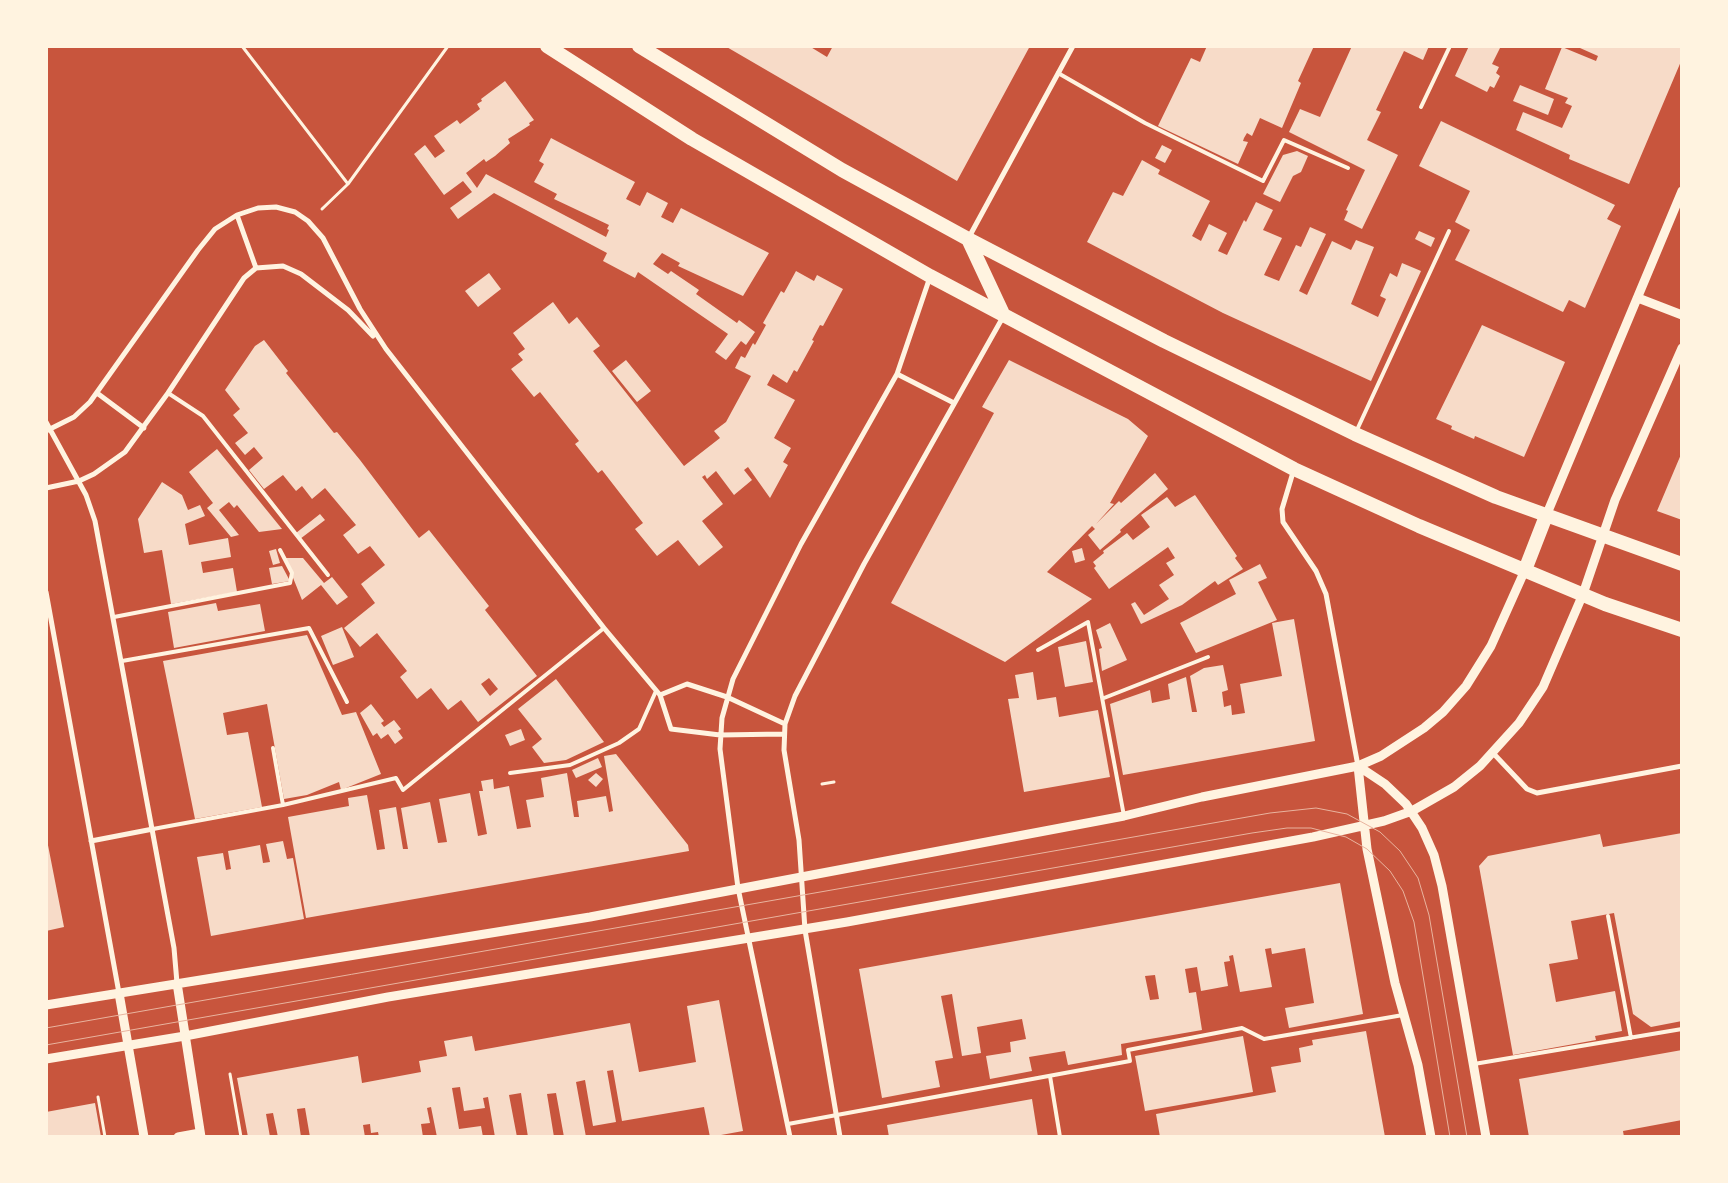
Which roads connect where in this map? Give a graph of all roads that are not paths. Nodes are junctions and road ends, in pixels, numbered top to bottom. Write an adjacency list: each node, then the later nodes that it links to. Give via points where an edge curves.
1 (547, 46): 13 (highway, via 692,139)
2 (640, 46): 11 (highway, via 842,170)
3 (1073, 46): 5 (street)
4 (1450, 46): 6 (lane)
5 (1058, 73): 7 (lane, via 1145,123 1262,181 1284,140); 11 (street)
6 (1421, 107)
7 (1348, 168)
8 (1682, 191): 14 (street)
9 (237, 215): 12 (street); 18 (street, via 258,208 276,207 295,212 308,221 332,253 360,309); 20 (street, via 222,223 206,238)
10 (1449, 231): 26 (lane)
11 (968, 239): 16 (highway); 26 (highway, via 1164,341)
12 (256, 268): 18 (street, via 283,266 300,274 348,310); 21 (street, via 244,278)
13 (930, 276): 16 (highway); 19 (street)
14 (1638, 298): 15 (street); 30 (street)
15 (1682, 315)
16 (1004, 316): 22 (street); 27 (highway)
17 (1682, 348): 31 (street)
18 (386, 349): 39 (street)
19 (897, 374): 22 (street); 45 (street, via 801,544)
20 (97, 393): 24 (street); 25 (street, via 80,412)
21 (168, 393): 24 (street); 35 (lane, via 203,416)
22 (954, 404): 48 (street, via 860,572 795,696)
23 (46, 422): 25 (street)
24 (144, 428): 28 (street, via 116,460)
25 (48, 431): 28 (street)
26 (1355, 434): 30 (highway)
27 (1294, 470): 34 (highway); 53 (street, via 1282,509 1283,522 1316,571 1326,594)
28 (79, 481): 29 (street); 38 (street, via 95,521)
29 (46, 488)
30 (1546, 516): 31 (highway); 34 (highway)
31 (1602, 535): 33 (highway); 37 (street)
32 (280, 550): 38 (lane, via 292,573 290,584)
33 (1682, 564)
34 (1525, 570): 37 (highway); 53 (street, via 1492,646 1466,686 1424,728 1381,756)
35 (328, 576)
36 (46, 592): 61 (street)
37 (1583, 594): 40 (highway); 52 (street, via 1543,687)
38 (114, 617): 43 (street)
39 (604, 628): 44 (street); 56 (lane, via 403,790 396,778)
40 (1682, 630)
41 (1038, 650): 46 (lane, via 1088,622)
42 (1208, 657): 46 (lane)
43 (122, 661): 47 (lane, via 310,628); 60 (street)
44 (658, 693): 45 (street, via 687,684); 50 (street, via 671,729); 55 (lane, via 639,730 619,743 570,765)
45 (727, 697): 48 (street); 50 (street)
46 (1104, 698): 58 (lane)
47 (347, 702)
48 (785, 724): 49 (street)
49 (783, 734): 50 (street); 62 (street, via 785,765 799,840)
50 (720, 735): 63 (street)
51 (273, 748): 56 (lane)
52 (1493, 754): 54 (street, via 1527,788 1537,793); 57 (street, via 1454,787)
53 (1358, 766): 57 (street, via 1385,784); 58 (street); 59 (street)
54 (1682, 766)
55 (510, 773)
56 (283, 805): 60 (lane)
57 (1412, 811): 59 (street); 76 (street, via 1429,841 1442,886)
58 (1124, 816): 62 (street)
59 (1364, 826): 65 (street); 70 (street)
60 (153, 829): 61 (street); 67 (street)
61 (92, 841): 68 (street)
62 (800, 877): 63 (street); 65 (street)
63 (738, 888): 66 (street); 67 (street, via 590,917)
64 (1608, 916): 73 (lane)
65 (805, 930): 66 (street); 78 (street)
66 (748, 939): 72 (street, via 388,997); 79 (street)
67 (177, 983): 68 (street); 72 (street)
68 (120, 993): 69 (street); 74 (street)
69 (46, 1005)
70 (1403, 1014): 77 (lane, via 1264,1039 1242,1028 1128,1050 1130,1061); 86 (street, via 1418,1065)
71 (1682, 1029): 73 (lane)
72 (185, 1036): 74 (street); 80 (street)
73 (1631, 1038): 76 (lane)
74 (127, 1044): 75 (street); 81 (street)
75 (46, 1058)
76 (1474, 1064): 87 (street)
77 (1050, 1076): 78 (lane); 85 (lane)
78 (836, 1115): 79 (lane); 84 (street)
79 (788, 1124): 83 (street)
80 (200, 1135): 82 (street)
81 (144, 1137)
82 (178, 1137)
83 (790, 1137)
84 (840, 1137)
85 (1060, 1137)
86 (1431, 1137)
87 (1486, 1137)

